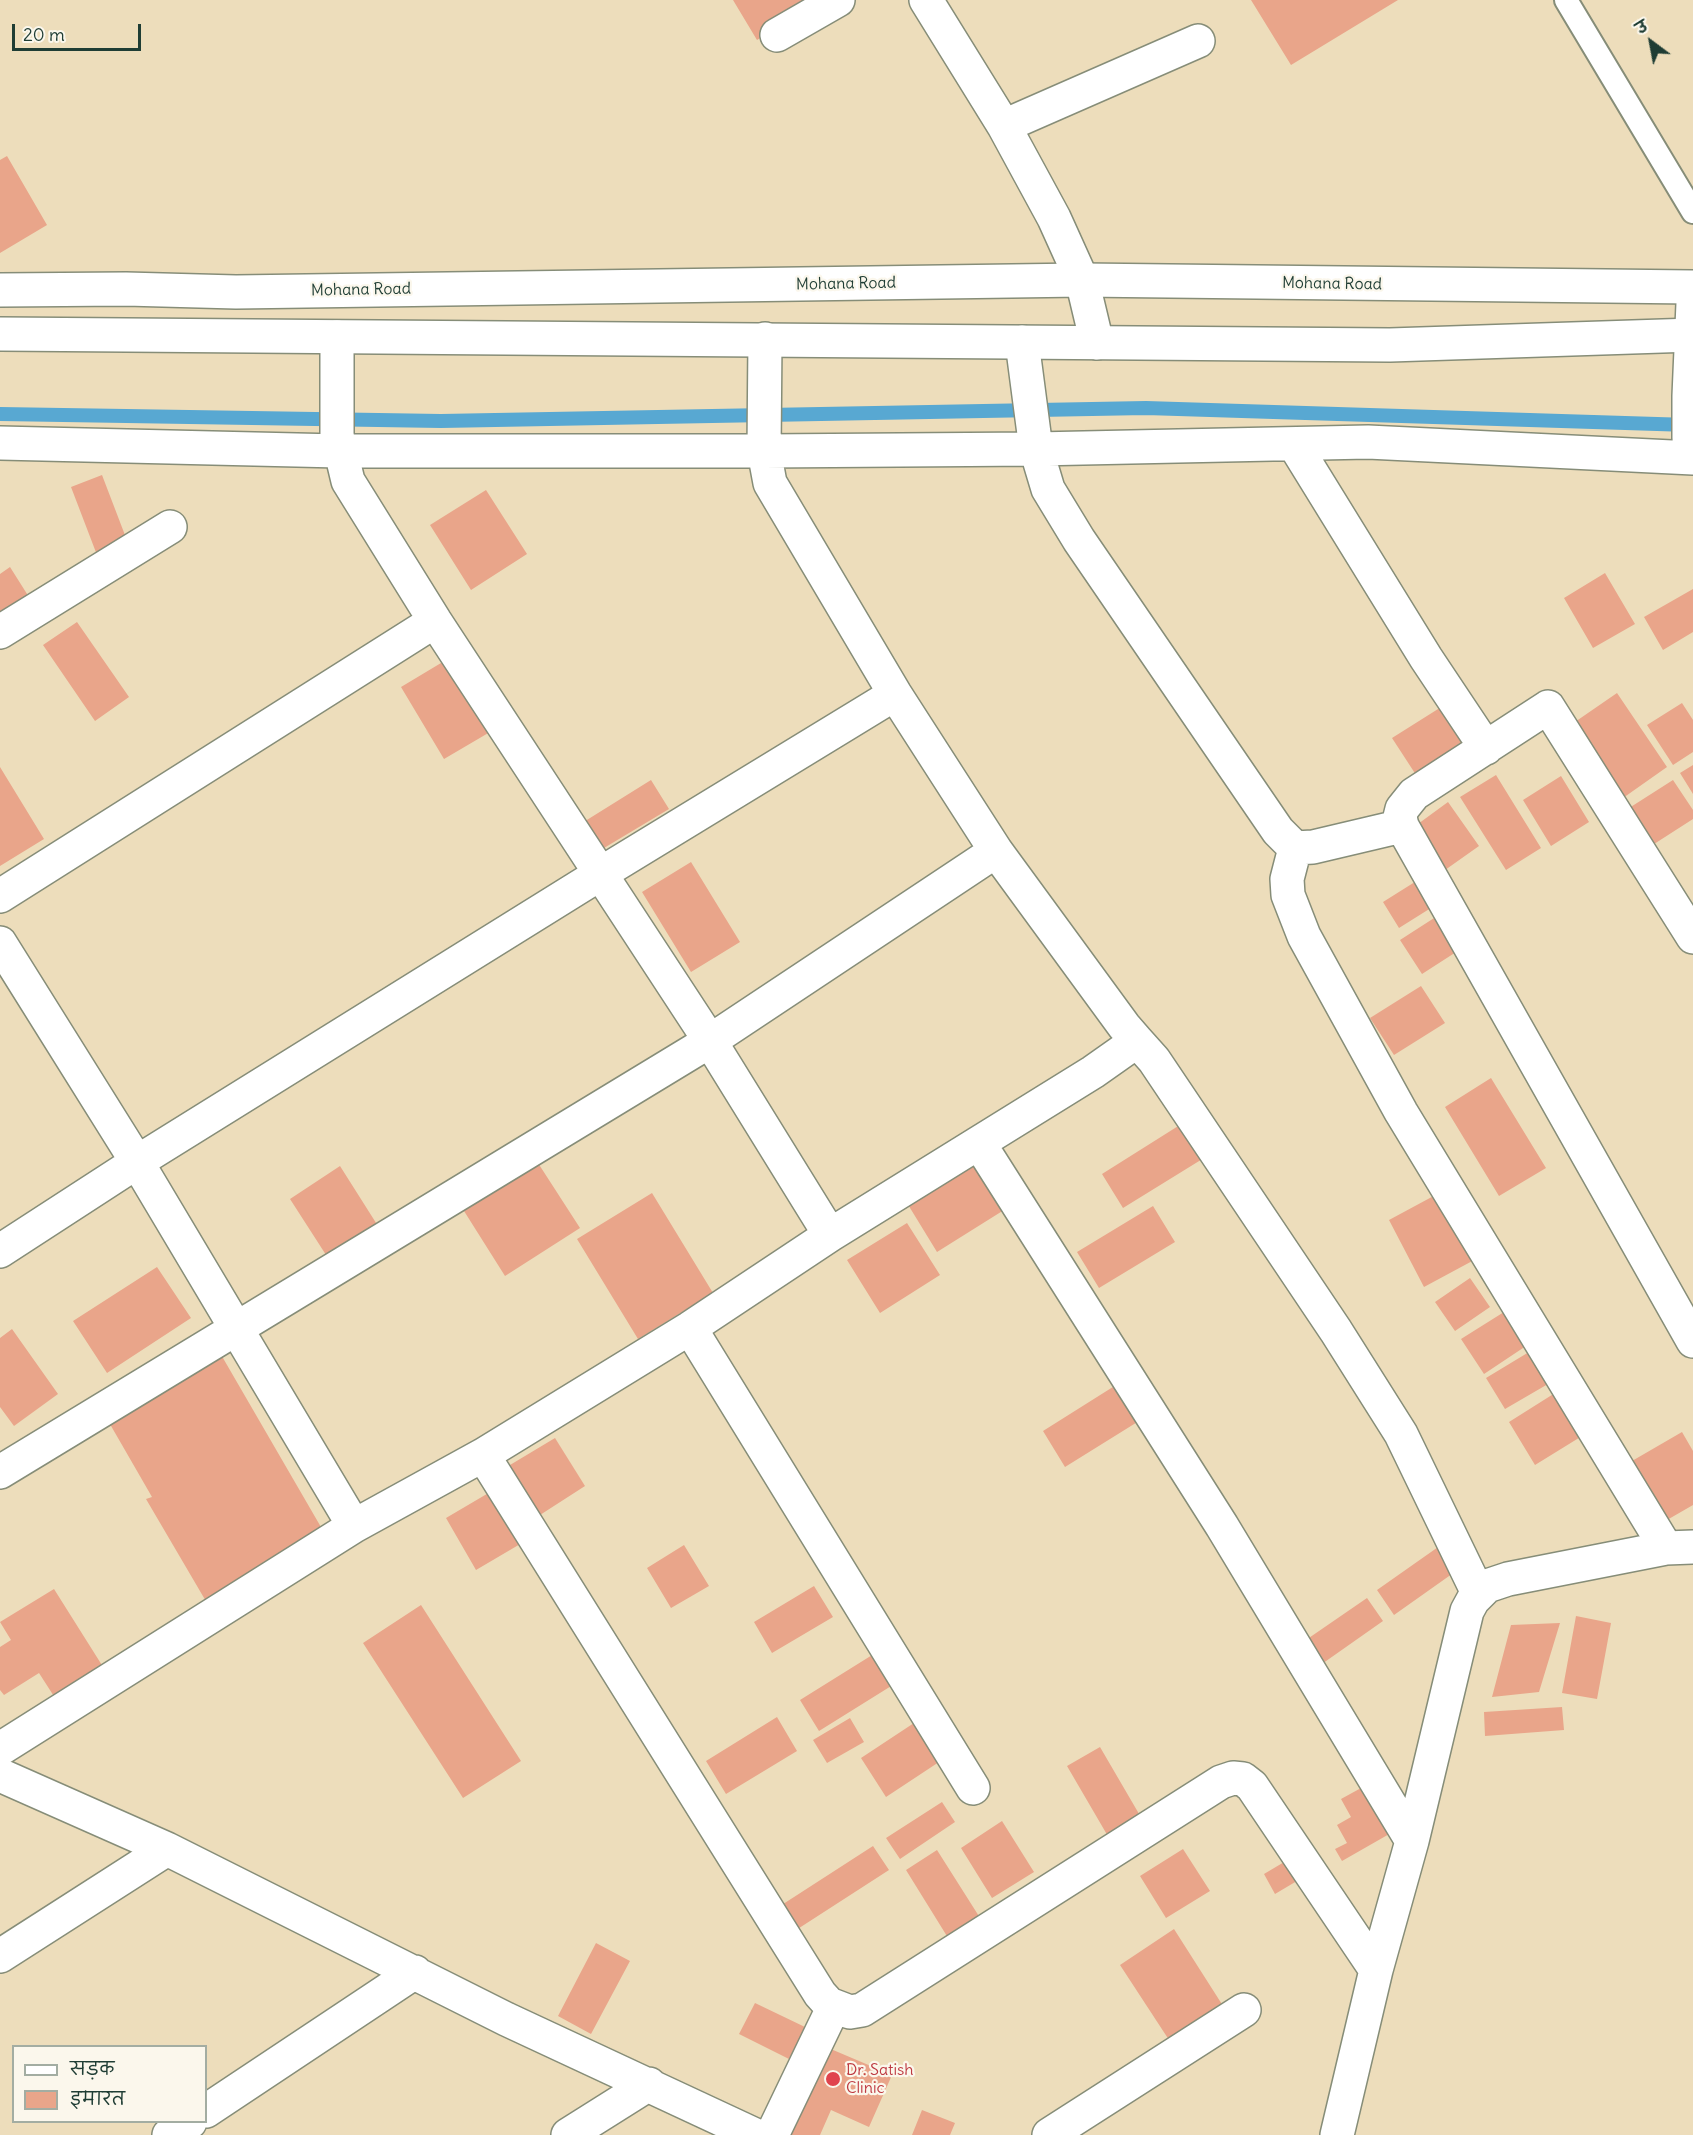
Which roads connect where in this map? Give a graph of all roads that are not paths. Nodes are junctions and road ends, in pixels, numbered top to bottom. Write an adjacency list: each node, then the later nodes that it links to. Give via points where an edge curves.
1 (838, 0): 4 (street)
2 (926, 0): 6 (street)
3 (1566, 0): 7 (lane)
4 (777, 35)
5 (1198, 41): 6 (street)
6 (1004, 126): 8 (street, via 1054,218)
7 (1693, 212)
8 (1082, 280): 9 (street, Mohana Road); 10 (street, Mohana Road, via 236,292); 17 (street)
9 (1693, 287)
10 (0, 290)
11 (1693, 303): 13 (street)
12 (0, 334): 14 (street)
13 (1692, 335): 17 (street, via 1390,345); 23 (street)
14 (337, 337): 15 (street); 21 (street)
15 (765, 339): 16 (street); 18 (street)
16 (1022, 342): 17 (street); 19 (street)
17 (1097, 343)
18 (765, 429): 19 (street); 21 (street); 27 (street, via 770,483)
19 (1035, 442): 22 (street); 30 (street, via 1048,489 1079,540 1278,831)
20 (0, 443): 21 (street)
21 (338, 443): 25 (street, via 348,481)
22 (1294, 444): 23 (street); 28 (street)
23 (1692, 449)
24 (170, 527): 26 (street)
25 (435, 621): 32 (street); 33 (street)
26 (0, 632)
27 (895, 694): 31 (street); 32 (street)
28 (1486, 748): 29 (street, via 1414,794 1402,809); 34 (street, via 1548,707)
29 (1402, 826): 30 (street); 44 (street)
30 (1295, 848): 48 (street, via 1287,879 1288,895 1304,936 1401,1112)
31 (996, 851): 36 (street); 37 (street)
32 (600, 874): 36 (street); 39 (street)
33 (0, 896)
34 (1693, 937)
35 (0, 943): 39 (street)
36 (710, 1041): 40 (street); 42 (street)
37 (1137, 1041): 38 (street); 49 (street, via 1330,1321 1401,1434)
38 (979, 1143): 40 (street); 53 (street, via 1222,1526)
39 (137, 1162): 41 (street); 42 (street)
40 (830, 1235): 43 (street)
41 (0, 1251)
42 (236, 1327): 46 (street); 47 (street)
43 (690, 1328): 45 (street); 52 (street)
44 (1693, 1341)
45 (483, 1455): 47 (street); 58 (street, via 820,1995)
46 (0, 1472)
47 (354, 1527): 50 (street)
48 (1679, 1547): 49 (street, via 1508,1579)
49 (1479, 1593): 53 (street, via 1467,1611)
50 (0, 1749)
51 (0, 1775): 54 (street)
52 (973, 1788)
53 (1412, 1841): 56 (street)
54 (167, 1849): 55 (street); 57 (street)
55 (0, 1956)
56 (1376, 1970): 58 (street, via 1252,1786 1233,1778 862,2010 850,2012); 68 (street)
57 (415, 1972): 60 (street, via 506,2019); 61 (street)
58 (834, 2006): 66 (street)
59 (1244, 2010): 67 (street)
60 (649, 2084): 64 (street); 65 (street)
61 (207, 2110)
62 (187, 2123): 63 (street)
63 (169, 2135)
64 (568, 2135)
65 (755, 2135)
66 (772, 2135)
67 (1049, 2135)
68 (1337, 2135)

